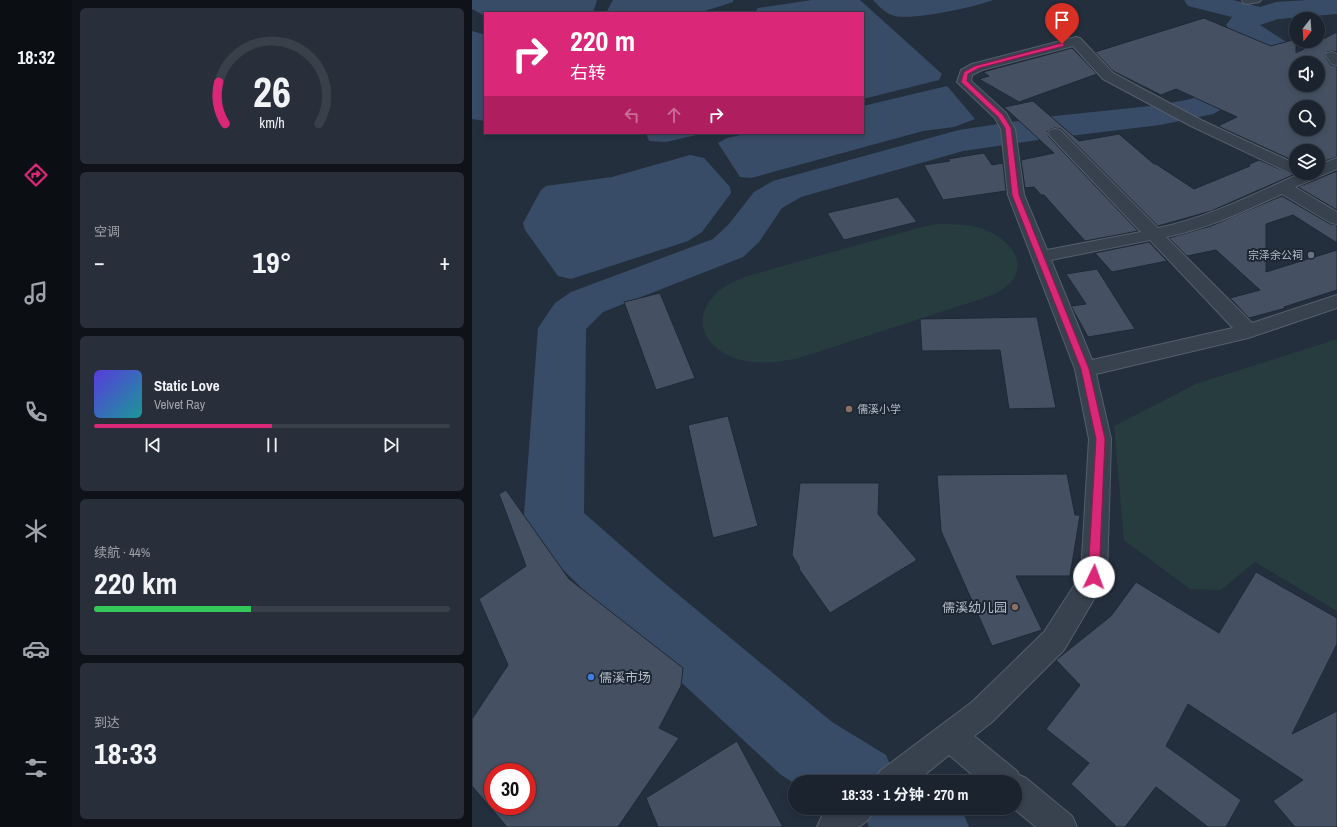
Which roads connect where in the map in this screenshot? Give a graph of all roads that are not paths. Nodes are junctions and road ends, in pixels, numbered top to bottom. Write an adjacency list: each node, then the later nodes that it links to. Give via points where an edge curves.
1 (1055, 133): 6 (street)
2 (1289, 160): 7 (street, via 1196,123 1108,76 1076,41 977,67 966,74 964,82 1001,116 1009,135 1016,195)
3 (1298, 180): 4 (street)
4 (1283, 187): 5 (street); 6 (street, via 1234,210 1180,229)
5 (1337, 219)
6 (1154, 234): 7 (street); 9 (street)
7 (1041, 258): 10 (street)
8 (1337, 301): 9 (street)
9 (1248, 331): 10 (street)
10 (1085, 369): 11 (street, via 1100,439 1094,577 1054,641 982,712)
11 (949, 736): 12 (street); 13 (street)
12 (900, 775)
13 (997, 775)
14 (1022, 795): 15 (street)
15 (1062, 827)

